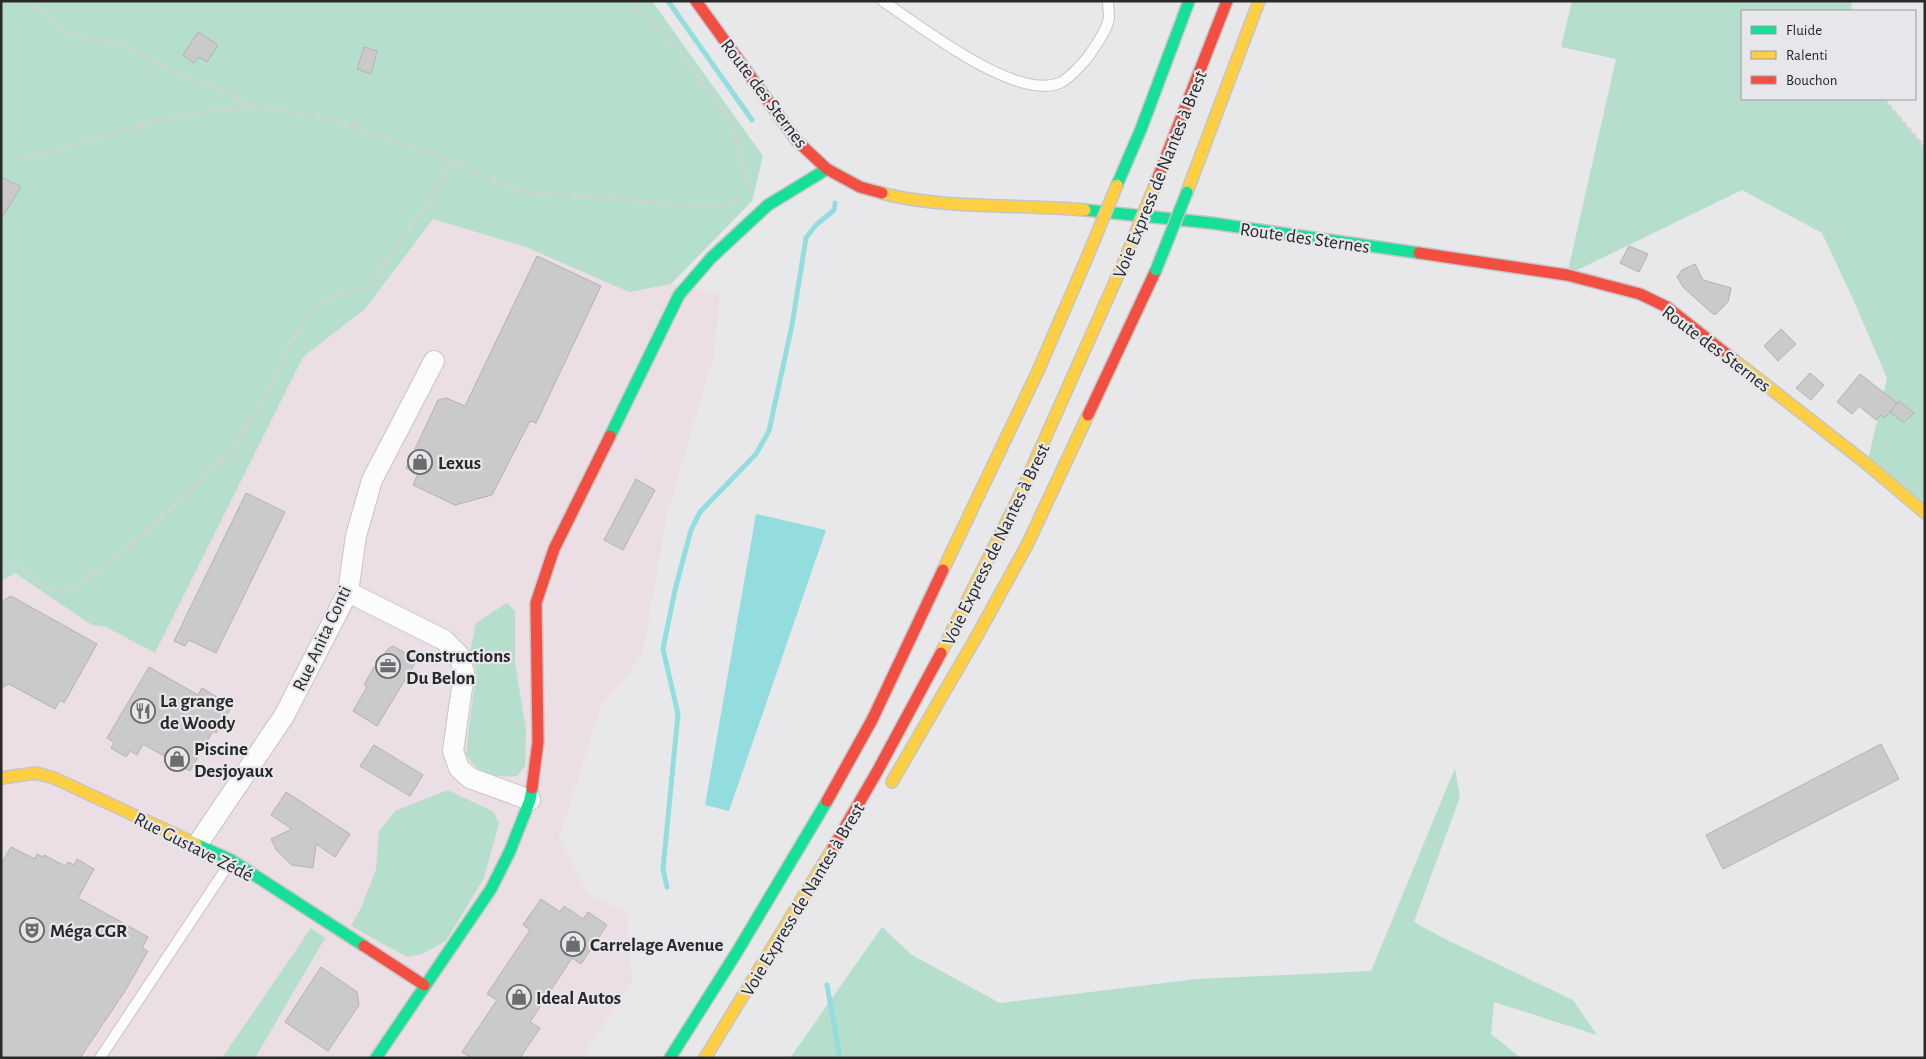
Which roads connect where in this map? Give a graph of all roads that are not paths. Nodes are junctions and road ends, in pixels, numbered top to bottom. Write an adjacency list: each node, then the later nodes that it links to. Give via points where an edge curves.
1 (696, 1): 7 (main road, Route des Sternes, via 797,141)
2 (883, 1): 3 (lane, via 984,68 1013,80 1044,85 1060,82 1082,64 1100,39 1109,18)
3 (1108, 1)
4 (1190, 1): 21 (main road, Voie Express de Nantes à Brest, bridge, via 1144,120 1038,370 872,720 742,944)
5 (1227, 1): 16 (main road, Voie Express de Nantes à Brest, bridge, via 1073,382 982,572 902,727)
6 (1258, 1): 12 (main road, bridge, via 1156,270 1027,545)
7 (827, 169): 9 (main road, Route des Sternes, via 860,187 901,199 979,206 1061,208 1211,223 1567,275 1640,294 1667,307); 13 (main road, via 768,205 711,258 679,295 554,549 536,603 538,742)
8 (434, 361): 10 (street, Rue Anita Conti, via 372,480 356,536)
9 (1925, 513)
10 (348, 592): 13 (street, via 444,640 459,655 464,673 453,750 459,768 470,778); 15 (street, Rue Anita Conti, via 284,716)
11 (1, 778): 15 (main road, Rue Gustave Zédé, via 36,773 54,778)
12 (887, 790)
13 (530, 800): 18 (main road, via 490,889)
14 (855, 834): 16 (main road)
15 (197, 845): 17 (main road, Rue Gustave Zédé)
16 (830, 856): 22 (main road, Voie Express de Nantes à Brest)
17 (231, 860): 18 (main road, Rue Gustave Zédé); 19 (lane)
18 (424, 985): 20 (main road)
19 (100, 1058)
20 (376, 1058)
21 (670, 1058)
22 (705, 1058)

